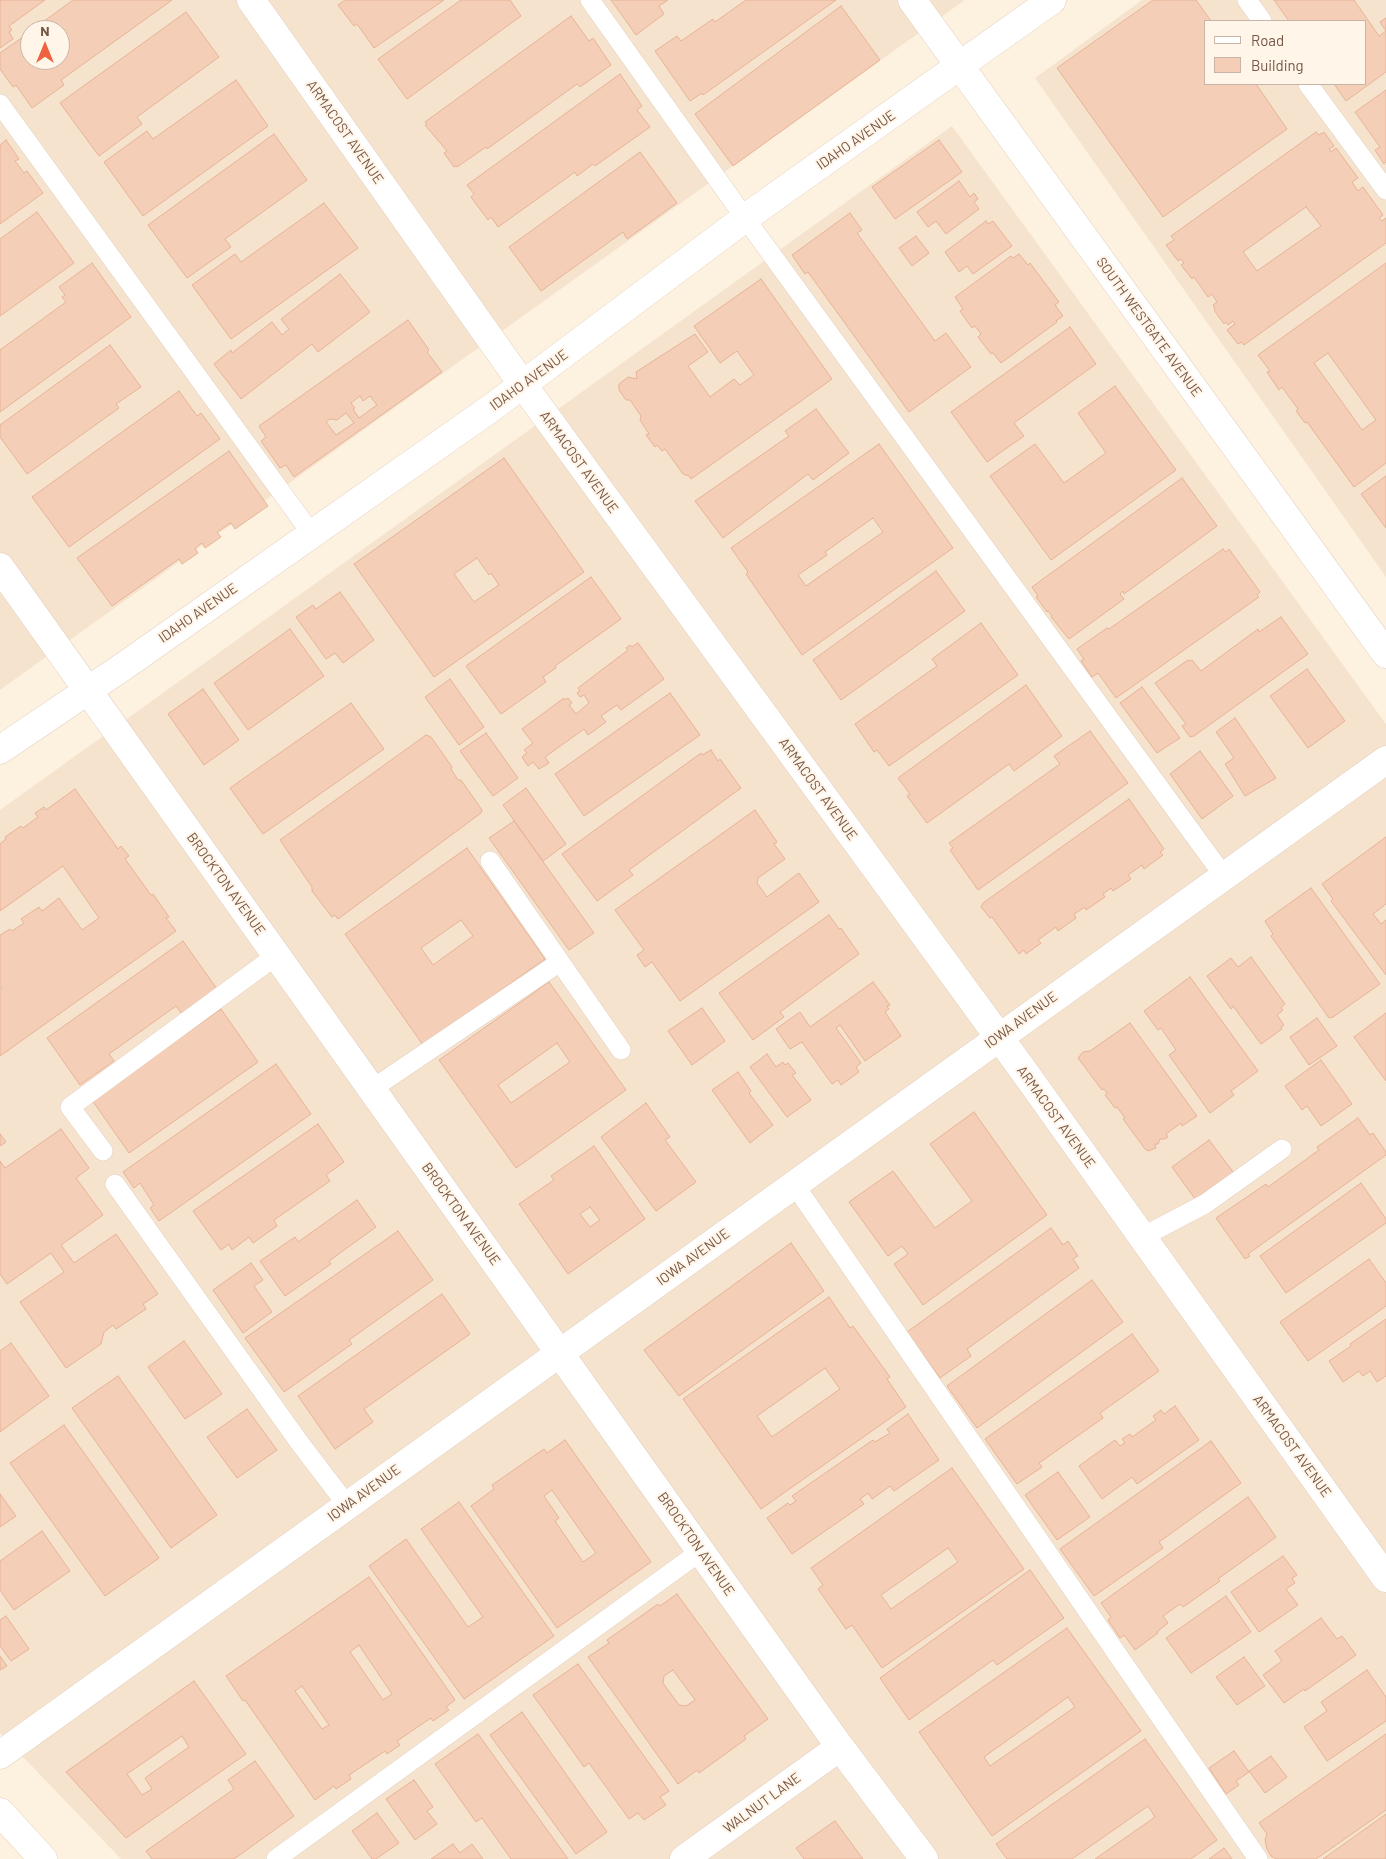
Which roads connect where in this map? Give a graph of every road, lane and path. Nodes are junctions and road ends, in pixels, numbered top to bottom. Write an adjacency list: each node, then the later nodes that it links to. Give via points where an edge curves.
1 (251, 0): 12 (street, ARMACOST AVENUE)
2 (590, 0): 11 (lane)
3 (912, 0): 7 (street, SOUTH WESTGATE AVENUE)
4 (1052, 0): 7 (street, IDAHO AVENUE)
5 (1247, 0): 6 (lane)
6 (1261, 20)
7 (960, 66): 11 (street, IDAHO AVENUE); 15 (street, SOUTH WESTGATE AVENUE)
8 (1309, 85): 10 (lane)
9 (0, 104): 13 (lane)
10 (1386, 190)
11 (745, 218): 12 (street, IDAHO AVENUE); 20 (lane)
12 (523, 385): 13 (street, IDAHO AVENUE); 23 (street, ARMACOST AVENUE)
13 (311, 534): 16 (street, IDAHO AVENUE)
14 (0, 567): 16 (street, BROCKTON AVENUE)
15 (1386, 654)
16 (88, 690): 17 (street, IDAHO AVENUE); 21 (street, BROCKTON AVENUE)
17 (0, 750)
18 (1386, 760): 20 (street, IOWA AVENUE)
19 (490, 861): 22 (lane)
20 (1223, 875): 23 (street, IOWA AVENUE)
21 (277, 955): 25 (street, BROCKTON AVENUE); 27 (lane, via 70,1107)
22 (560, 962): 24 (lane); 25 (lane)
23 (999, 1037): 29 (street, IOWA AVENUE); 30 (street, ARMACOST AVENUE)
24 (621, 1050)
25 (372, 1089): 31 (street, BROCKTON AVENUE)
26 (1282, 1149): 30 (lane, via 1205,1204)
27 (103, 1151)
28 (115, 1184): 32 (lane)
29 (794, 1184): 31 (street, IOWA AVENUE); 42 (lane)
30 (1142, 1237): 34 (street, ARMACOST AVENUE)
31 (560, 1352): 32 (street, IOWA AVENUE); 33 (street, BROCKTON AVENUE)
32 (347, 1505): 36 (street, IOWA AVENUE)
33 (701, 1551): 35 (street, BROCKTON AVENUE); 39 (lane)
34 (1386, 1578)
35 (840, 1747): 40 (street, WALNUT LANE); 41 (street, BROCKTON AVENUE)
36 (0, 1755)
37 (0, 1812): 38 (street)
38 (43, 1859)
39 (276, 1859)
40 (684, 1859)
41 (924, 1859)
42 (1258, 1859)

